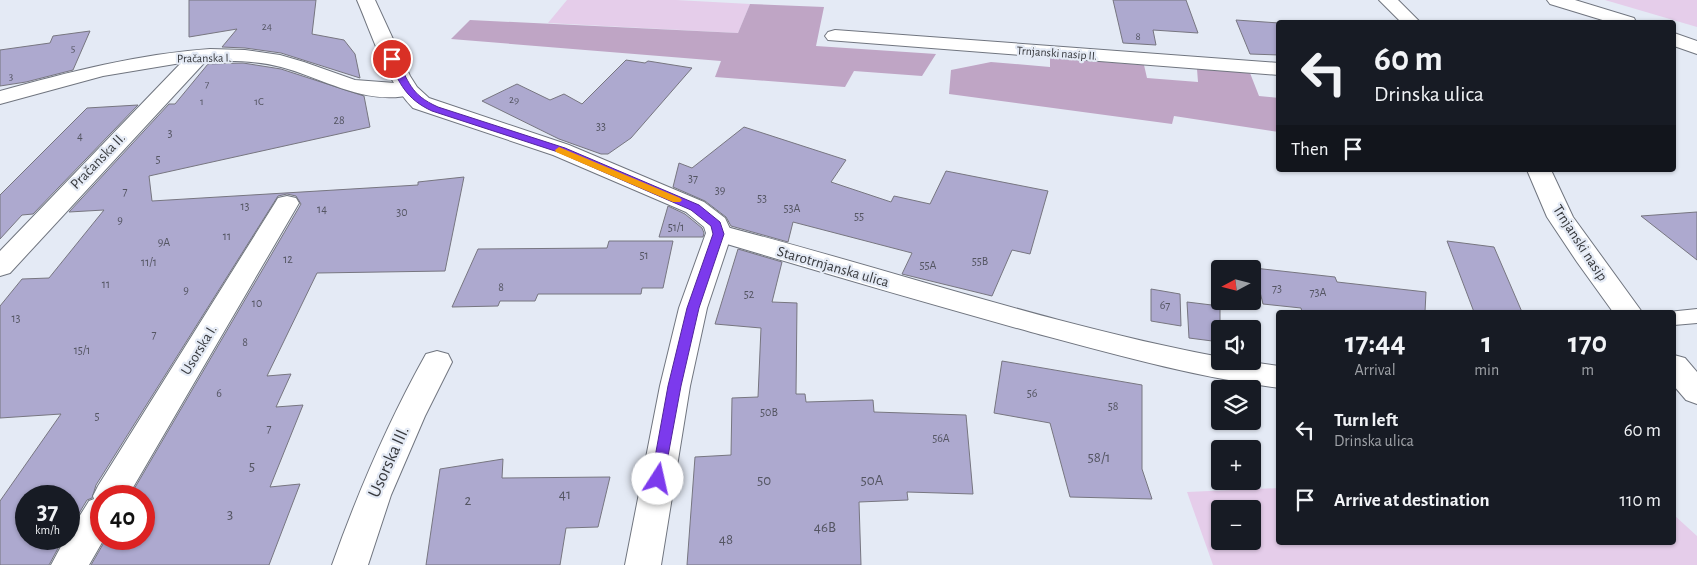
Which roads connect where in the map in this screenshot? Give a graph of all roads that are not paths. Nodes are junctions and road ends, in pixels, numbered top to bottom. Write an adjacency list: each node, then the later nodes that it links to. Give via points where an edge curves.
1 (366, 0): 11 (street)
2 (1388, 0): 4 (street)
3 (1556, 0): 5 (street)
4 (1409, 20)
5 (1621, 20)
6 (835, 36): 10 (street, Trnjanski nasip II.)
7 (1676, 40): 8 (street)
8 (1697, 48)
9 (198, 57): 11 (street, Pračanska I., via 280,62 350,85); 12 (street, Pračanska I., via 98,70); 16 (street, Pračanska II.)
10 (1276, 69)
11 (408, 90): 15 (street, via 421,103 435,109 561,150 695,208 716,224)
12 (0, 98)
13 (1540, 172): 17 (street, Trnjanski nasip, via 1560,217)
14 (287, 203): 26 (street, Usorska I.)
15 (719, 234): 22 (street, Starotrnjanska ulica, via 1093,338 1196,364); 30 (street, via 693,308 674,386)
16 (0, 266)
17 (1626, 310)
18 (1697, 316): 19 (lane)
19 (1676, 318)
20 (437, 362): 29 (street, Usorska III., via 374,495)
21 (1676, 368): 23 (street)
22 (1276, 376)
23 (1697, 392)
24 (1676, 397): 25 (street)
25 (1697, 397)
26 (117, 485)
27 (90, 529): 28 (street)
28 (68, 565)
29 (350, 565)
30 (643, 565)

